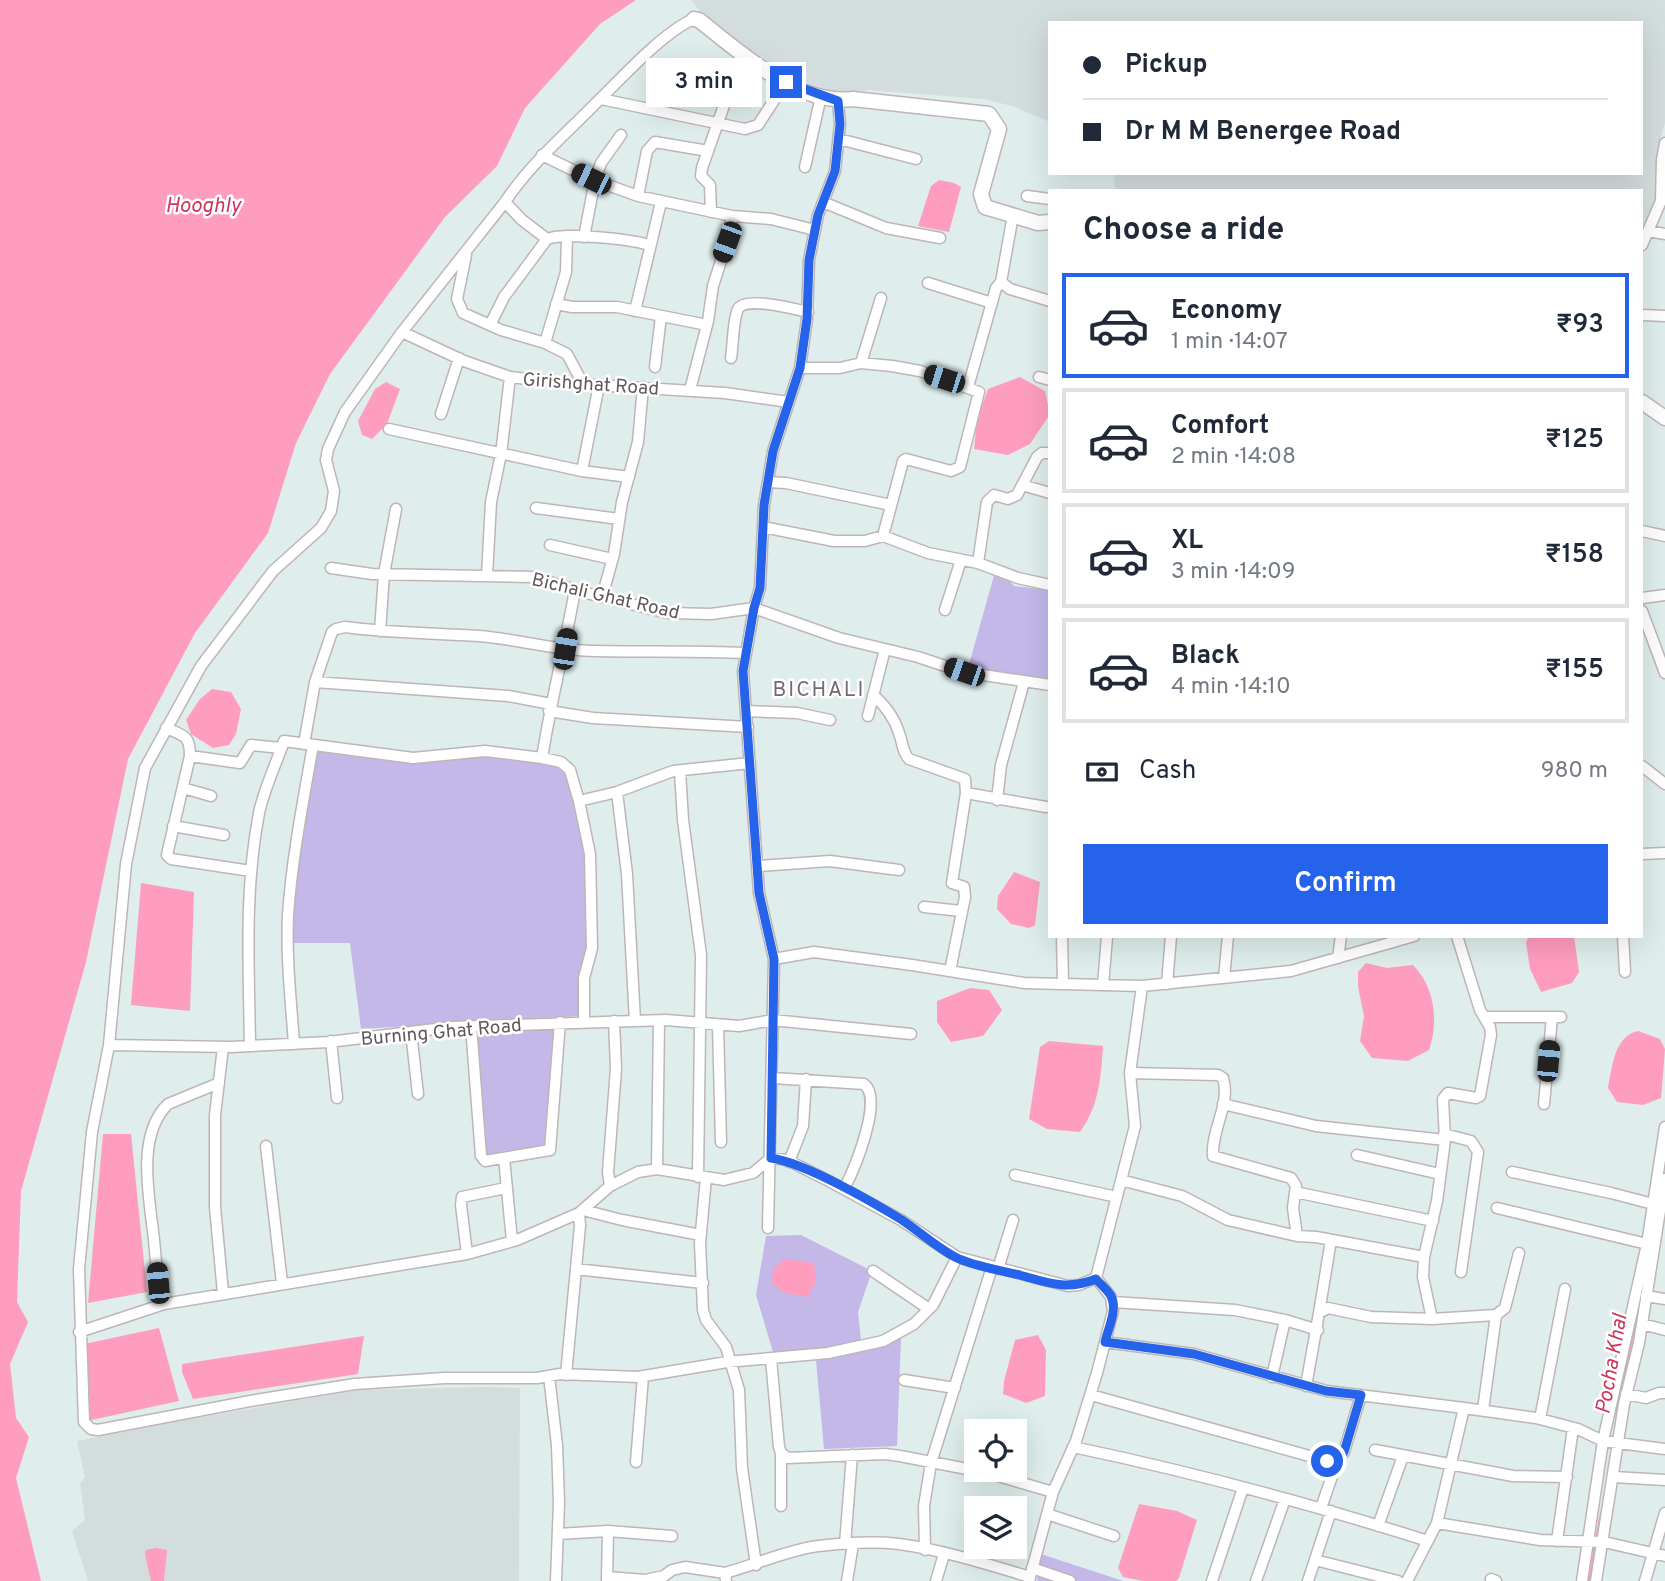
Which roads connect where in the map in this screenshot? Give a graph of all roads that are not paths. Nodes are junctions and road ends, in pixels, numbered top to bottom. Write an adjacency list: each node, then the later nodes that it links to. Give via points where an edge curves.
1 (694, 19): 2 (street); 5 (street, via 648,52)
2 (741, 54): 3 (street); 7 (street)
3 (786, 82): 4 (street); 7 (street, via 755,127)
4 (821, 96): 6 (street); 14 (street)
5 (601, 99): 7 (street); 12 (street)
6 (838, 101): 9 (street); 23 (street, via 989,114 999,129 981,194 985,207)
7 (718, 123): 11 (street)
8 (621, 135): 15 (street)
9 (839, 139): 13 (street); 21 (street, via 835,171)
10 (1665, 142): 27 (street, via 1661,201)
11 (708, 151): 16 (street, via 655,142 647,151); 22 (street, via 701,172 710,185)
12 (542, 155): 15 (street); 19 (street)
13 (916, 159)
14 (805, 167)
15 (595, 180): 16 (street); 30 (street)
16 (638, 196): 20 (street)
17 (1027, 196): 18 (street)
18 (1048, 199)
19 (505, 202): 32 (street); 35 (street)
20 (661, 202): 22 (street); 34 (street)
21 (822, 202): 26 (street); 31 (street, via 886,228)
22 (711, 212): 24 (street)
23 (1013, 215): 25 (street); 37 (street)
24 (732, 216): 26 (street, via 771,219); 48 (street)
25 (1048, 222)
26 (815, 230): 43 (street)
27 (1649, 231): 28 (street); 33 (street)
28 (1665, 234)
29 (567, 236): 30 (street); 32 (street); 41 (street, via 566,272)
30 (584, 237): 34 (street)
31 (940, 238)
32 (547, 239): 47 (street, via 504,297)
33 (1643, 243)
34 (649, 246): 42 (street)
35 (466, 253): 47 (street, via 459,307); 49 (street)
36 (928, 282): 40 (street)
37 (1001, 282): 39 (street); 40 (street)
38 (881, 298): 53 (street)
39 (1048, 299)
40 (992, 303): 60 (street)
41 (556, 304): 42 (street); 50 (street)
42 (635, 311): 45 (street)
43 (808, 312): 52 (street, via 745,304 738,310); 55 (street)
44 (1643, 315): 46 (street)
45 (661, 316): 48 (street); 54 (street)
46 (1665, 316)
47 (490, 325): 50 (street)
48 (707, 325): 61 (street)
49 (402, 332): 51 (street, Girishghat Road); 111 (street, via 345,412 328,449 334,491 331,511 321,528 273,570 201,666)
50 (545, 343): 57 (street, via 568,354)
51 (459, 358): 56 (street, Girishghat Road); 64 (street)
52 (731, 358)
53 (861, 363): 55 (street); 60 (street, via 920,371)
54 (655, 367)
55 (800, 368): 62 (street)
56 (510, 377): 57 (street, Girishghat Road); 68 (street)
57 (583, 384): 58 (street, Girishghat Road)
58 (599, 385): 59 (street, Girishghat Road); 69 (street)
59 (643, 387): 61 (street, Girishghat Road); 70 (street, via 638,442)
60 (968, 387): 74 (street, via 979,395 960,467 951,471 906,459)
61 (690, 390): 62 (street, Girishghat Road)
62 (789, 402): 71 (street)
63 (1643, 403): 65 (street)
64 (441, 414)
65 (1665, 418)
66 (389, 429): 68 (street)
67 (1048, 453): 72 (street, via 1037,457)
68 (501, 454): 69 (street); 88 (street, via 491,502)
69 (582, 471): 70 (street)
70 (629, 477): 77 (street)
71 (768, 482): 74 (street); 78 (street)
72 (1022, 485): 73 (street); 85 (street, via 1013,498 995,495 987,502)
73 (1048, 492)
74 (891, 505): 80 (street)
75 (536, 508): 77 (street)
76 (396, 509): 87 (street)
77 (619, 519): 83 (street)
78 (763, 527): 80 (street, via 834,541); 94 (street, via 760,588)
79 (1643, 531): 81 (street)
80 (883, 536): 84 (street)
81 (1665, 536)
82 (550, 545): 83 (street)
83 (612, 559): 92 (street)
84 (961, 560): 85 (street); 95 (street)
85 (978, 563): 89 (street)
86 (331, 568): 87 (street, Bichali Ghat Road)
87 (384, 574): 88 (street, Bichali Ghat Road); 97 (street)
88 (487, 576): 90 (street, Bichali Ghat Road, via 533,577)
89 (1048, 585)
90 (575, 590): 92 (street, Bichali Ghat Road); 98 (street)
91 (1665, 595): 93 (street)
92 (602, 597): 94 (street, Bichali Ghat Road, via 668,613)
93 (1643, 598)
94 (754, 608): 99 (street); 101 (street)
95 (945, 610)
96 (1643, 613): 100 (street)
97 (380, 631): 98 (street, via 481,636); 103 (street, via 345,627 332,632)
98 (565, 649): 101 (street); 107 (street)
99 (885, 649): 104 (street, via 964,672); 106 (street)
100 (1660, 651): 102 (street)
101 (746, 653): 108 (street)
102 (1665, 673)
103 (315, 682): 107 (street, via 508,696); 113 (street)
104 (1024, 682): 105 (street); 126 (street, via 1001,765)
105 (1048, 685)
106 (873, 695): 109 (street); 123 (street, via 888,709 904,755 965,779)
107 (550, 708): 112 (street, via 593,718); 116 (street)
108 (746, 711): 110 (street); 112 (street)
109 (868, 716)
110 (830, 720)
111 (166, 727): 115 (street, via 188,738); 168 (street, via 145,768 126,864)
112 (747, 727): 117 (street)
113 (308, 745): 114 (street, via 284,741); 116 (street, via 413,758 485,751); 167 (street, via 288,916)
114 (281, 748): 115 (street, via 251,745 240,763); 134 (street, via 259,810)
115 (190, 756): 121 (street)
116 (542, 758): 125 (street, via 561,762 570,770)
117 (750, 763): 119 (street); 132 (street)
118 (1643, 766): 120 (street)
119 (680, 771): 122 (street); 161 (street, via 701,955)
120 (1665, 784)
121 (183, 788): 124 (street); 128 (street)
122 (617, 792): 125 (street); 157 (street, via 627,874)
123 (966, 793): 126 (street); 136 (street, via 952,883 964,887)
124 (211, 796)
125 (579, 800): 160 (street, via 591,881 592,948 584,978)
126 (998, 800): 127 (street)
127 (1046, 807)
128 (173, 826): 129 (street); 134 (street, via 167,849 171,859)
129 (224, 835)
130 (1665, 853): 131 (street)
131 (1643, 855)
132 (757, 866): 133 (street, via 830,861); 146 (street)
133 (899, 870)
134 (251, 871): 169 (street)
135 (924, 907): 136 (street)
136 (961, 911): 147 (street)
137 (1062, 938): 150 (street)
138 (1107, 938): 152 (street)
139 (1171, 938): 151 (street)
140 (1228, 938): 149 (street)
141 (1341, 938): 145 (street)
142 (1407, 938): 145 (street)
143 (1458, 938): 154 (street)
144 (1623, 938): 148 (street)
145 (1338, 958): 149 (street, via 1291,971)
146 (774, 959): 147 (street, via 814,952); 155 (street)
147 (950, 971): 150 (street)
148 (1625, 972)
149 (1224, 978): 151 (street)
150 (1063, 984): 152 (street)
151 (1167, 984): 153 (street)
152 (1103, 985): 153 (street)
153 (1142, 986): 171 (street)
154 (1484, 1017): 178 (street, via 1557,1017); 180 (street, via 1490,1035 1482,1092 1476,1098 1444,1095)
155 (773, 1020): 162 (street, Burning Ghat Road, via 739,1026); 165 (street, Burning Ghat Road); 172 (street)
156 (614, 1021): 157 (street, Burning Ghat Road); 160 (street, Burning Ghat Road); 194 (street)
157 (635, 1021): 158 (street, Burning Ghat Road)
158 (659, 1021): 161 (street, Burning Ghat Road); 187 (street)
159 (560, 1022): 160 (street, Burning Ghat Road); 163 (street, Burning Ghat Road); 184 (street, via 550,1150)
160 (583, 1022)
161 (701, 1023): 162 (street, Burning Ghat Road); 191 (street)
162 (718, 1024): 181 (street)
163 (471, 1026): 164 (street, Burning Ghat Road); 184 (street, via 481,1156 485,1161)
164 (411, 1032): 166 (street, Burning Ghat Road); 175 (street)
165 (911, 1034)
166 (331, 1041): 167 (street, Burning Ghat Road); 176 (street)
167 (294, 1044): 169 (street, Burning Ghat Road)
168 (109, 1045): 170 (street, Burning Ghat Road); 235 (street, via 92,1132 79,1269)
169 (250, 1046): 170 (street, Burning Ghat Road)
170 (223, 1047): 174 (street)
171 (1130, 1073): 177 (street, via 1218,1075 1226,1085); 193 (street, via 1135,1126)
172 (772, 1078): 173 (street); 185 (street)
173 (806, 1079): 186 (street, via 803,1126); 196 (street, via 864,1084 870,1092 867,1129)
174 (219, 1083): 222 (street, via 215,1207); 226 (street, via 168,1104 153,1134 146,1183)
175 (418, 1094)
176 (337, 1098)
177 (1223, 1104): 180 (street, via 1316,1126); 197 (street, via 1213,1156 1291,1178)
178 (1544, 1104)
179 (1665, 1127): 199 (street)
180 (1445, 1137): 189 (street); 217 (street, via 1471,1142 1478,1152)
181 (721, 1142)
182 (266, 1146): 219 (street)
183 (1357, 1155): 189 (street)
184 (504, 1158): 195 (street)
185 (771, 1158): 186 (street); 191 (street, via 741,1177); 204 (street)
186 (789, 1162): 196 (street)
187 (657, 1169): 191 (street); 194 (street, via 638,1172)
188 (1512, 1172): 199 (street)
189 (1440, 1174): 203 (street)
190 (1016, 1175): 198 (street)
191 (702, 1178): 205 (street)
192 (1665, 1179): 223 (street)
193 (1121, 1180): 198 (street); 206 (street, via 1182,1196 1219,1217)
194 (610, 1186): 201 (street)
195 (506, 1188): 208 (street); 211 (street, via 462,1197)
196 (844, 1189): 212 (street)
197 (1295, 1192): 203 (street); 206 (street)
198 (1117, 1197): 218 (street)
199 (1653, 1204): 209 (street)
200 (1497, 1209): 209 (street)
201 (581, 1211): 205 (street); 208 (street); 215 (street)
202 (1013, 1220): 214 (street)
203 (1433, 1221): 213 (street)
204 (768, 1227)
205 (701, 1235): 220 (street)
206 (1297, 1236): 207 (street)
207 (1331, 1240): 213 (street); 228 (street)
208 (512, 1241): 211 (street)
209 (1647, 1244): 254 (street)
210 (1519, 1253): 229 (street, via 1505,1308)
211 (467, 1254): 219 (street)
212 (957, 1257): 214 (street); 227 (street)
213 (1424, 1257): 230 (street, via 1423,1277)
214 (995, 1268): 218 (street, via 1069,1286); 245 (street)
215 (576, 1269): 220 (street); 239 (street)
216 (873, 1271): 227 (street)
217 (1461, 1272)
218 (1096, 1279): 225 (street)
219 (282, 1283): 222 (street)
220 (703, 1283): 238 (street, via 706,1320)
221 (1565, 1289): 252 (street)
222 (223, 1293): 226 (street)
223 (1646, 1296): 224 (street); 232 (street)
224 (1665, 1299)
225 (1112, 1302): 231 (street, via 1235,1310); 236 (street)
226 (160, 1305): 235 (street)
227 (929, 1309): 237 (street, via 914,1324 883,1341)
228 (1319, 1313): 230 (street, via 1328,1308 1371,1317); 233 (street)
229 (1496, 1315): 230 (street); 251 (street)
230 (1432, 1319)
231 (1285, 1320): 233 (street); 242 (street)
232 (1642, 1324): 234 (street); 247 (street)
233 (1318, 1330): 244 (street)
234 (1665, 1330)
235 (79, 1332): 240 (street, via 84,1422 98,1430 355,1384)
236 (1105, 1342): 242 (street, via 1194,1354); 248 (street)
237 (771, 1359): 238 (street); 258 (street)
238 (731, 1361): 241 (street); 290 (street)
239 (566, 1375): 240 (street); 241 (street)
240 (549, 1376): 278 (street)
241 (643, 1377): 262 (street)
242 (1272, 1377): 244 (street)
243 (904, 1380): 245 (street)
244 (1306, 1386): 249 (street)
245 (955, 1388): 263 (street)
246 (1665, 1393): 247 (street, via 1646,1398)
247 (1626, 1394): 254 (street)
248 (1091, 1395): 255 (street); 261 (street, via 1327,1461)
249 (1361, 1395): 250 (street); 261 (street)
250 (1464, 1408): 251 (street); 264 (street)
251 (1483, 1410): 252 (street)
252 (1540, 1419): 253 (street)
253 (1573, 1428): 254 (street); 265 (street)
254 (1611, 1442): 256 (street); 266 (street); 283 (street)
255 (1073, 1447): 268 (street); 269 (street)
256 (1665, 1449)
257 (1375, 1450): 260 (street)
258 (781, 1453): 259 (street, via 788,1458); 271 (street)
259 (852, 1455): 263 (street, via 885,1454); 284 (street)
260 (1403, 1456): 264 (street); 276 (street)
261 (1338, 1459): 272 (street)
262 (636, 1462)
263 (931, 1463): 269 (street); 285 (street, via 924,1506)
264 (1451, 1465): 265 (street, via 1513,1476); 275 (street)
265 (1567, 1477): 282 (street)
266 (1614, 1477): 267 (street); 283 (street)
267 (1665, 1480)
268 (1243, 1488): 270 (street); 299 (street)
269 (1053, 1492): 274 (street)
270 (1285, 1499): 272 (street); 300 (street)
271 (781, 1506)
272 (1326, 1510): 276 (street); 289 (street)
273 (1665, 1513): 286 (street)
274 (1047, 1514): 280 (street); 291 (street)
275 (1437, 1523): 281 (street); 282 (street)
276 (1378, 1526): 281 (street)
277 (608, 1531): 278 (street); 279 (street); 294 (street)
278 (558, 1534): 295 (street)
279 (672, 1536)
280 (1114, 1536)
281 (1428, 1541): 303 (street)
282 (1557, 1541): 283 (street)
283 (1595, 1542): 286 (street); 304 (street); 305 (street)
284 (849, 1544): 285 (street, via 898,1544); 290 (street, via 815,1546); 296 (street)
285 (925, 1550): 287 (street)
286 (1653, 1552): 288 (street); 306 (street)
287 (944, 1554): 291 (street); 297 (street)
288 (1665, 1556)
289 (1315, 1560): 292 (street); 301 (street)
290 (756, 1564): 293 (street)
291 (1030, 1575): 298 (street)
292 (1357, 1576): 302 (street)
293 (725, 1577): 294 (street, via 685,1567 645,1580)
294 (607, 1579)
295 (556, 1581)
296 (846, 1581)
297 (936, 1581)
298 (1070, 1581)
299 (1213, 1581)
300 (1256, 1581)
301 (1308, 1581)
302 (1396, 1581)
303 (1407, 1581)
304 (1582, 1581)
305 (1596, 1581)
306 (1645, 1581)

